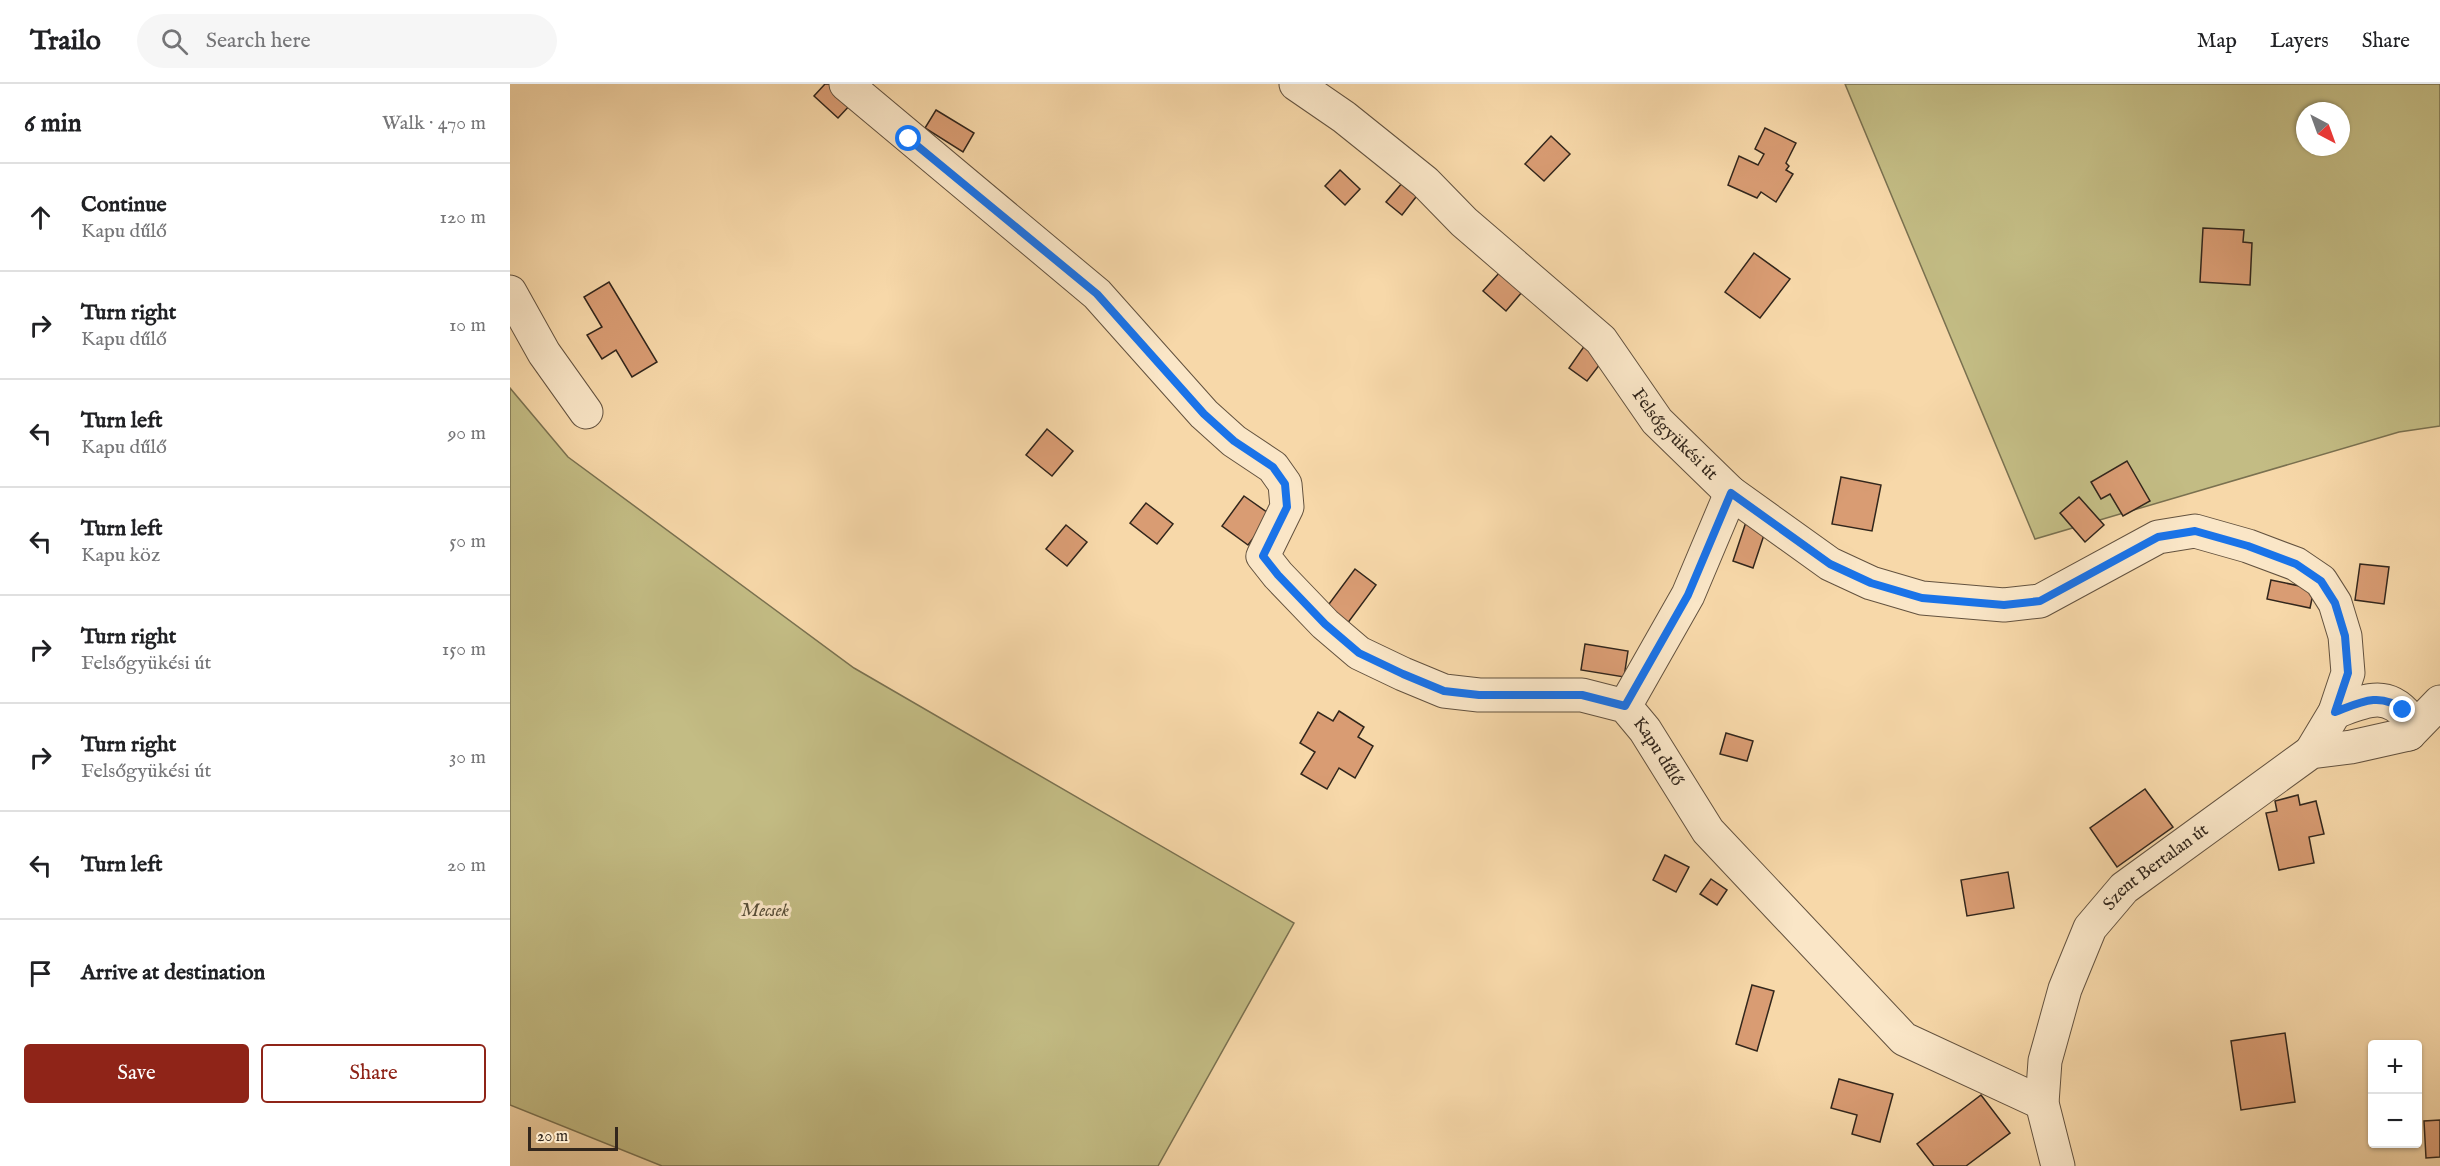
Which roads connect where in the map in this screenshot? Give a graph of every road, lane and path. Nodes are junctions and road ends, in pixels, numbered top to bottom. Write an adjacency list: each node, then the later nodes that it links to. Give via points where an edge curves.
1 (846, 84): 7 (street, Kapu dűlő, via 1097,294 1204,414 1234,441 1273,467 1285,484 1287,507 1263,556 1325,624 1359,653 1444,691 1582,695)
2 (1296, 84): 5 (street, Felsőgyükési út, via 1425,182 1464,222 1601,340 1657,421)
3 (510, 292): 4 (street, via 544,353)
4 (586, 412)
5 (1731, 493): 7 (street, via 1688,595); 8 (street, Felsőgyükési út, via 1830,564 1871,583 1922,598 2004,605 2040,601 2158,537 2195,531 2248,546 2296,564 2321,581 2335,603 2345,636 2348,673)
6 (2440, 702): 9 (street)
7 (1625, 706): 11 (street, Kapu dűlő, via 1645,730 1708,831 1904,1039)
8 (2335, 712): 9 (street, via 2367,700 2387,700 2408,717); 10 (street, Felsőgyükési út)
9 (2409, 734): 10 (street, Szent Bertalan út)
10 (2311, 752): 11 (street, Szent Bertalan út, via 2124,888 2090,928 2065,989 2045,1061)
11 (2042, 1104): 12 (street, Szent Bertalan út)
12 (2058, 1166)

